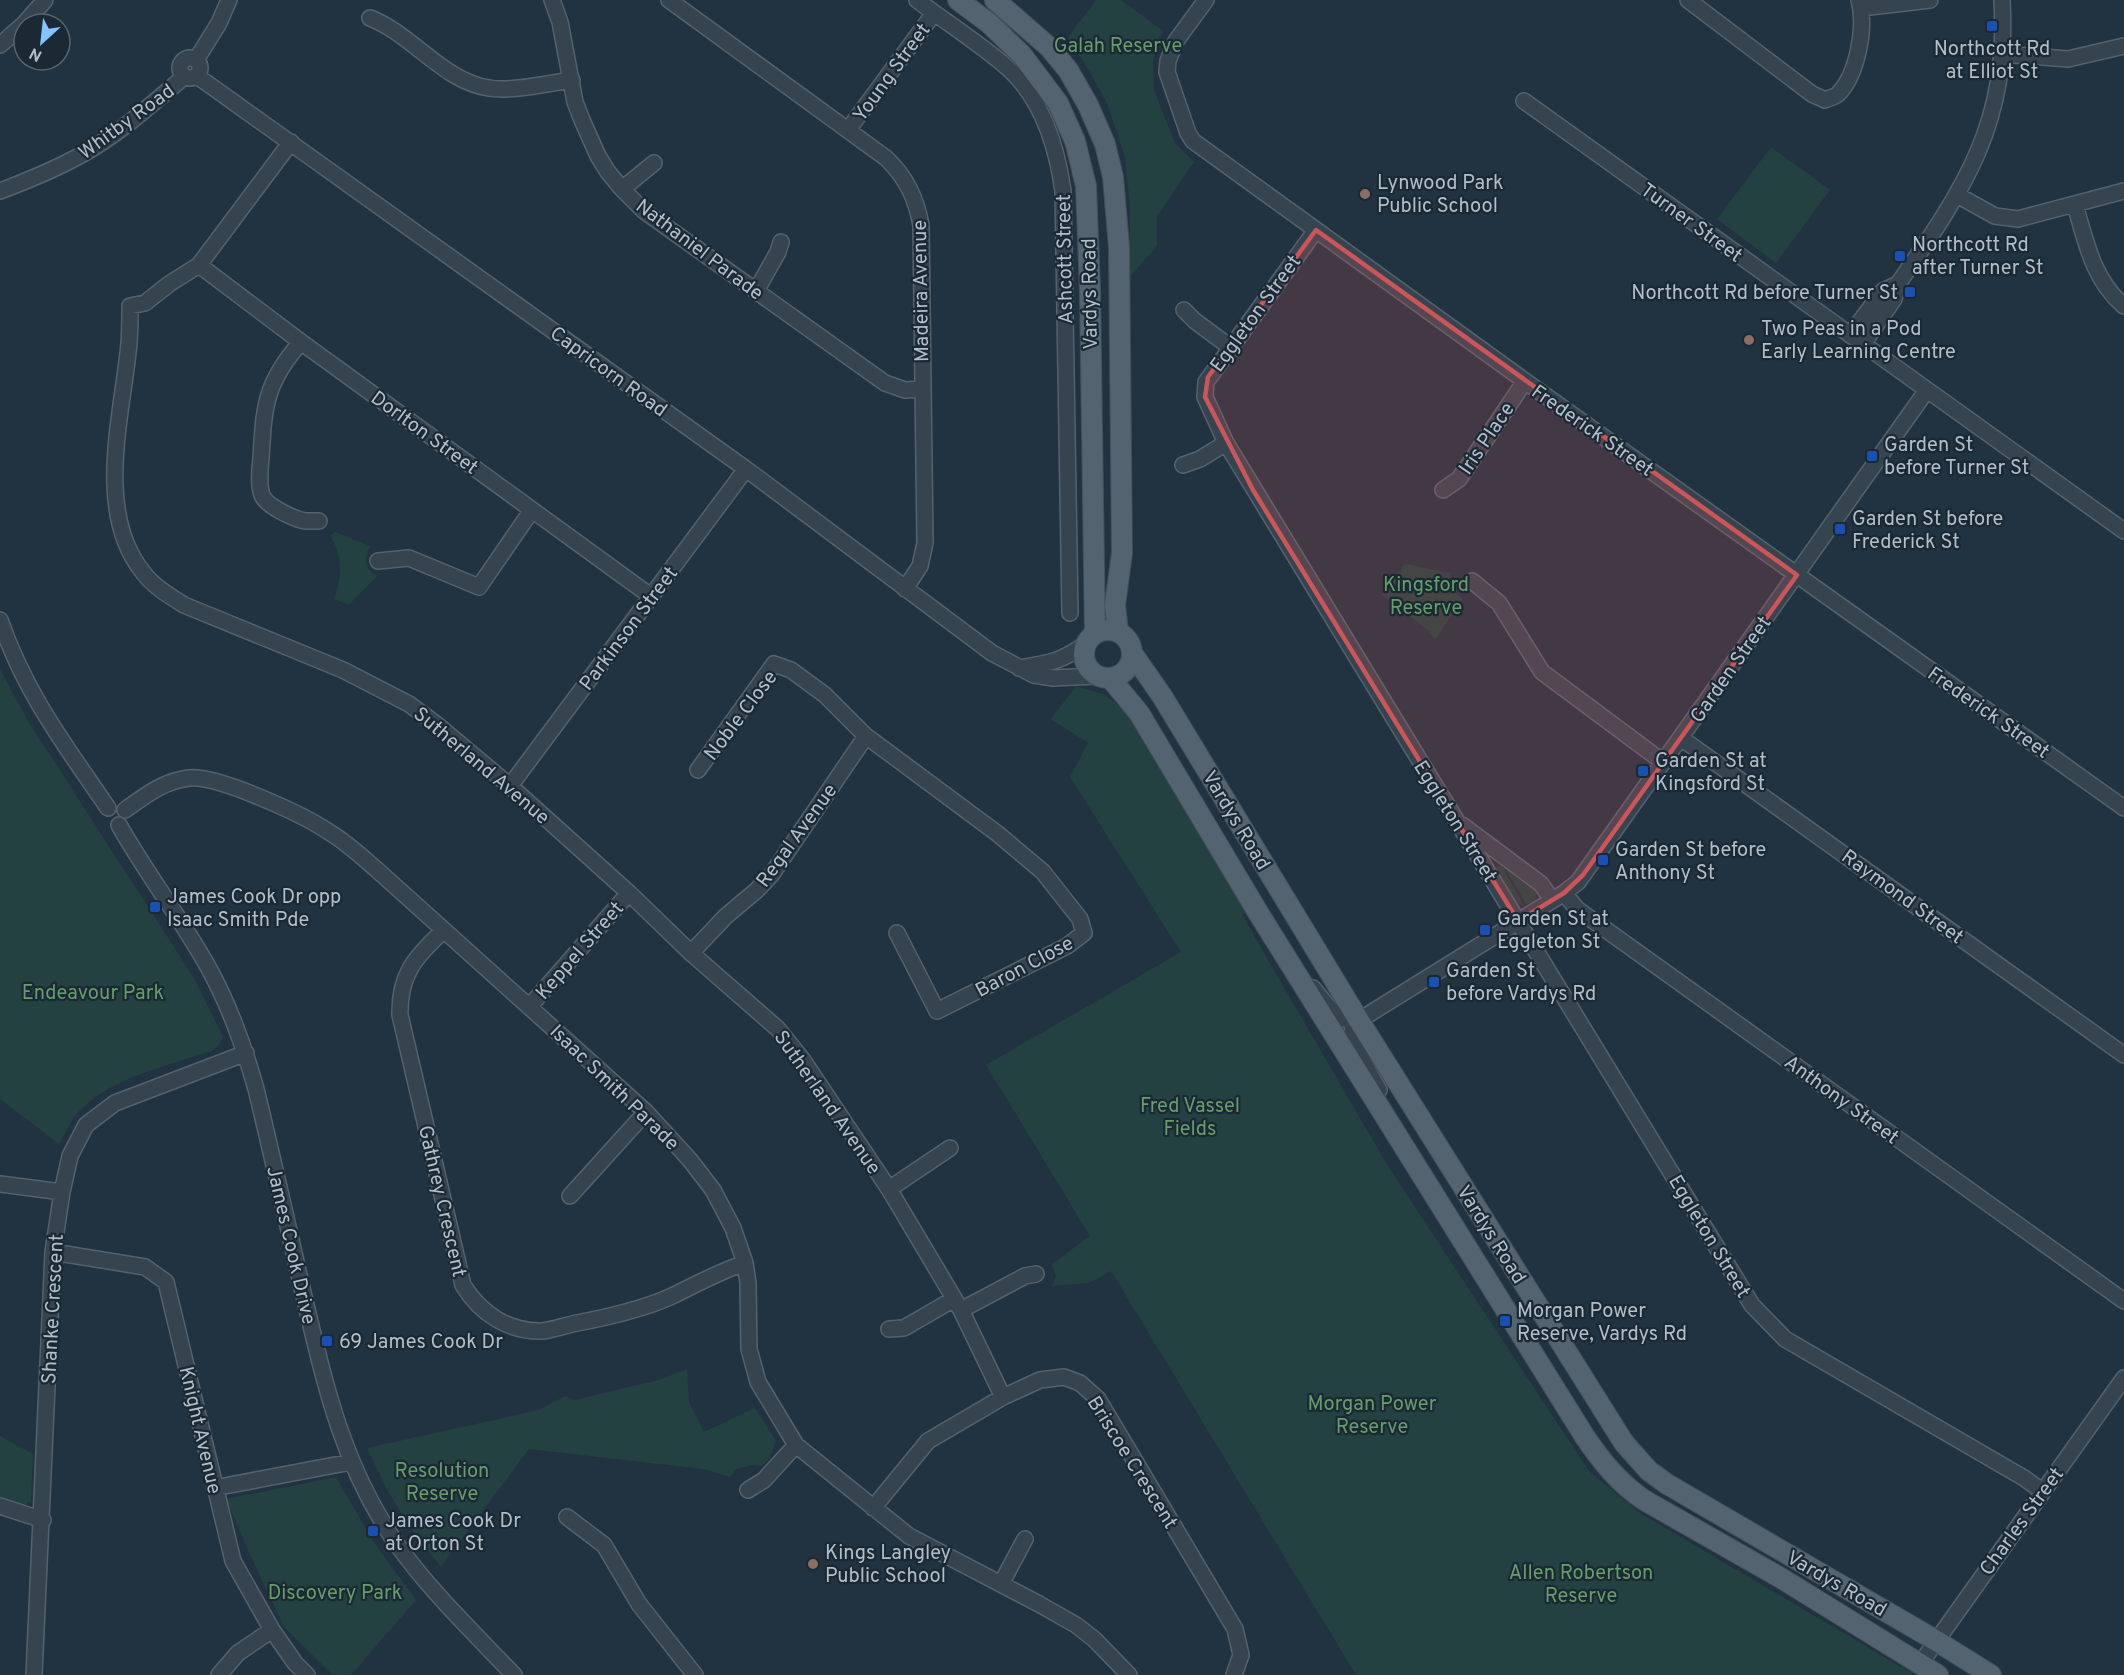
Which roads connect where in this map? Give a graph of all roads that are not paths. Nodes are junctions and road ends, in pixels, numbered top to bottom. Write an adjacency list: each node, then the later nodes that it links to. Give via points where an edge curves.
1 (45, 0): 13 (street)
2 (230, 0): 20 (street, Whitby Road)
3 (552, 0): 21 (street, Nathaniel Parade)
4 (669, 0): 23 (street, Madeira Avenue)
5 (917, 0): 14 (street, Ashcott Street)
6 (958, 0): 58 (main road, Vardys Road, via 1022,55 1058,103 1075,141 1086,186 1090,292)
7 (995, 0): 57 (main road, Vardys Road, via 1050,48 1068,70 1105,144 1113,177 1120,280 1122,552 1115,604)
8 (1206, 0): 31 (street, Frederick Street, via 1176,41 1168,61 1167,72 1189,136)
9 (1688, 0): 12 (street, via 1825,100 1837,95 1858,54)
10 (1930, 0): 12 (street)
11 (2002, 0): 19 (street)
12 (1860, 4)
13 (34, 12)
14 (934, 13): 23 (street, Young Street); 55 (street, Ashcott Street, via 1011,71 1029,93 1054,145 1063,191)
15 (370, 18): 21 (street, via 394,30 463,80 482,87)
16 (12, 34): 17 (street)
17 (0, 45)
18 (2124, 46): 19 (street, via 2068,59)
19 (2003, 54): 29 (street, via 1986,134)
20 (192, 71): 24 (street, Capricorn Road); 27 (street, Whitby Road, via 92,149)
21 (572, 80): 26 (street, Nathaniel Parade, via 575,102 598,156)
22 (1524, 101): 37 (street, Turner Street)
23 (848, 130): 41 (street, Madeira Avenue, via 898,170 916,200 921,225)
24 (291, 142): 33 (street, Sutherland Avenue); 45 (street, Capricorn Road)
25 (654, 163): 26 (street)
26 (622, 189): 34 (street, Nathaniel Parade, via 644,211)
27 (0, 191)
28 (2124, 191): 30 (street)
29 (1958, 195): 30 (street, via 1988,213 2011,219); 37 (street, via 1898,284 1883,291)
30 (2075, 205): 35 (street, via 2096,272)
31 (1316, 230): 39 (street, Eggleton Street); 40 (street, Frederick Street)
32 (781, 242): 34 (street)
33 (199, 265): 38 (street, Dorlton Street); 66 (street, Sutherland Avenue, via 145,303 130,306 117,435 117,508 137,563 159,588 184,605 343,670 409,704)
34 (756, 291): 41 (street, Nathaniel Parade, via 885,383 905,390)
35 (2124, 306)
36 (1184, 310): 39 (street)
37 (1856, 340): 42 (street, Turner Street)
38 (301, 342): 47 (street, Dorlton Street); 48 (street, via 274,380 263,412 260,480 262,496 279,511 304,521)
39 (1230, 347): 43 (street, Eggleton Street, via 1204,387 1206,402)
40 (1525, 381): 46 (street, Iris Place, via 1459,479); 51 (street, Frederick Street)
41 (922, 389): 53 (street, Madeira Avenue, via 924,549 920,566)
42 (1927, 390): 49 (street, Turner Street); 51 (street, Garden Street)
43 (1226, 443): 44 (street); 70 (street, Eggleton Street)
44 (1183, 465)
45 (746, 469): 53 (street, Capricorn Road); 54 (street, Parkinson Street)
46 (1443, 490)
47 (532, 510): 50 (street, via 478,587 409,558); 54 (street, Dorlton Street)
48 (319, 521)
49 (2124, 531)
50 (378, 561)
51 (1797, 575): 63 (street, Garden Street); 68 (street, Frederick Street)
52 (1472, 581): 64 (street, via 1499,603 1542,672)
53 (905, 589): 60 (street, Capricorn Road, via 992,653)
54 (652, 597): 66 (street, Parkinson Street)
55 (1070, 613)
56 (0, 620): 67 (street, via 40,707)
57 (1118, 632): 58 (main road, via 1106,630); 59 (main road, via 1130,643)
58 (1090, 639): 60 (street, via 1066,658); 61 (main road, via 1084,659 1091,672)
59 (1132, 653): 61 (main road, via 1129,667 1118,677); 80 (main road, Vardys Road)
60 (1020, 668): 61 (street, Capricorn Road, via 1053,678)
61 (1104, 677): 78 (main road, Vardys Road, via 1139,713)
62 (866, 736): 65 (street, Noble Close, via 825,695 791,670 774,664); 76 (street, Baron Close, via 1043,872 1080,919 1084,933 1067,946 937,1011); 77 (street, Regal Avenue, via 772,874)
63 (1681, 738): 64 (street, Garden Street); 82 (street, Raymond Street)
64 (1664, 762): 73 (street, Garden Street, via 1583,875)
65 (699, 770)
66 (510, 786): 72 (street, Sutherland Avenue)
67 (108, 808): 69 (street, via 116,805); 71 (street, via 107,822)
68 (2124, 808)
69 (124, 810): 71 (street, via 125,820); 75 (street, Isaac Smith Parade, via 171,782 191,778 219,782 330,832)
70 (1454, 820): 73 (street, Anthony Street); 74 (street, Eggleton Street)
71 (119, 825): 81 (street, James Cook Drive, via 207,964)
72 (629, 893): 77 (street, Sutherland Avenue); 79 (street, Keppel Street)
73 (1558, 897): 74 (street, Garden Street); 93 (street, Anthony Street)
74 (1518, 921): 80 (street, Garden Street); 102 (street, Eggleton Street, via 1752,1305 1785,1339)
75 (443, 931): 79 (street, Isaac Smith Parade); 91 (street, Gathrey Crescent, via 409,968 403,981 400,1015 463,1285 470,1297 504,1324 544,1331 646,1306)
76 (897, 933)
77 (691, 953): 87 (street, Sutherland Avenue, via 778,1029)
78 (1288, 961): 80 (street, via 1339,1016 1349,1022); 84 (main road, Vardys Road)
79 (529, 1006): 83 (street, Isaac Smith Parade)
80 (1358, 1019): 84 (street, via 1351,1026 1354,1040 1394,1115); 110 (main road, Vardys Road, via 1605,1416 1638,1459 1685,1496)
81 (246, 1053): 88 (street, Shanke Crescent, via 116,1102 86,1125 70,1156); 99 (street, James Cook Drive, via 327,1392)
82 (2124, 1055)
83 (646, 1112): 89 (street); 91 (street, Isaac Smith Parade, via 713,1190 733,1228)
84 (1399, 1140): 111 (main road, Vardys Road, via 1585,1437 1619,1480 1644,1500)
85 (950, 1148): 87 (street)
86 (0, 1184): 88 (street)
87 (889, 1189): 94 (street, Sutherland Avenue)
88 (62, 1192): 90 (street, Shanke Crescent)
89 (570, 1196)
90 (53, 1252): 100 (street, Knight Avenue, via 145,1267 166,1282); 106 (street, Shanke Crescent)
91 (745, 1263): 98 (street, Isaac Smith Parade, via 753,1364 764,1395)
92 (1036, 1274): 94 (street)
93 (2124, 1301)
94 (958, 1304): 95 (street, via 904,1328); 97 (street, Sutherland Avenue)
95 (889, 1329)
96 (2124, 1378): 102 (street, Charles Street)
97 (1004, 1397): 104 (street, Briscoe Crescent, via 928,1441); 118 (street, Briscoe Crescent, via 1040,1380 1064,1377 1093,1394 1235,1629 1241,1655)
98 (796, 1445): 101 (street, via 764,1480); 104 (street, Isaac Smith Parade)
99 (351, 1462): 100 (street); 115 (street, James Cook Drive, via 408,1559)
100 (214, 1488): 109 (street, Knight Avenue, via 233,1561)
101 (748, 1490)
102 (2042, 1491): 110 (street, Charles Street)
103 (0, 1506): 106 (street)
104 (873, 1508): 108 (street, Isaac Smith Parade, via 917,1541)
105 (567, 1517): 116 (street, via 604,1545 639,1604)
106 (43, 1520): 112 (street, Shanke Crescent)
107 (1025, 1539): 108 (street)
108 (1001, 1584): 117 (street, Isaac Smith Parade, via 1076,1625)
109 (272, 1630): 113 (street, via 238,1653); 114 (street, Knight Avenue)
110 (1935, 1640): 111 (street, Charles Street); 120 (main road, Vardys Road)
111 (1920, 1665): 119 (main road, Vardys Road)
112 (34, 1675)
113 (219, 1675)
114 (307, 1675)
115 (514, 1675)
116 (695, 1675)
117 (1129, 1675)
118 (1234, 1675)
119 (1938, 1675)
120 (1991, 1675)

